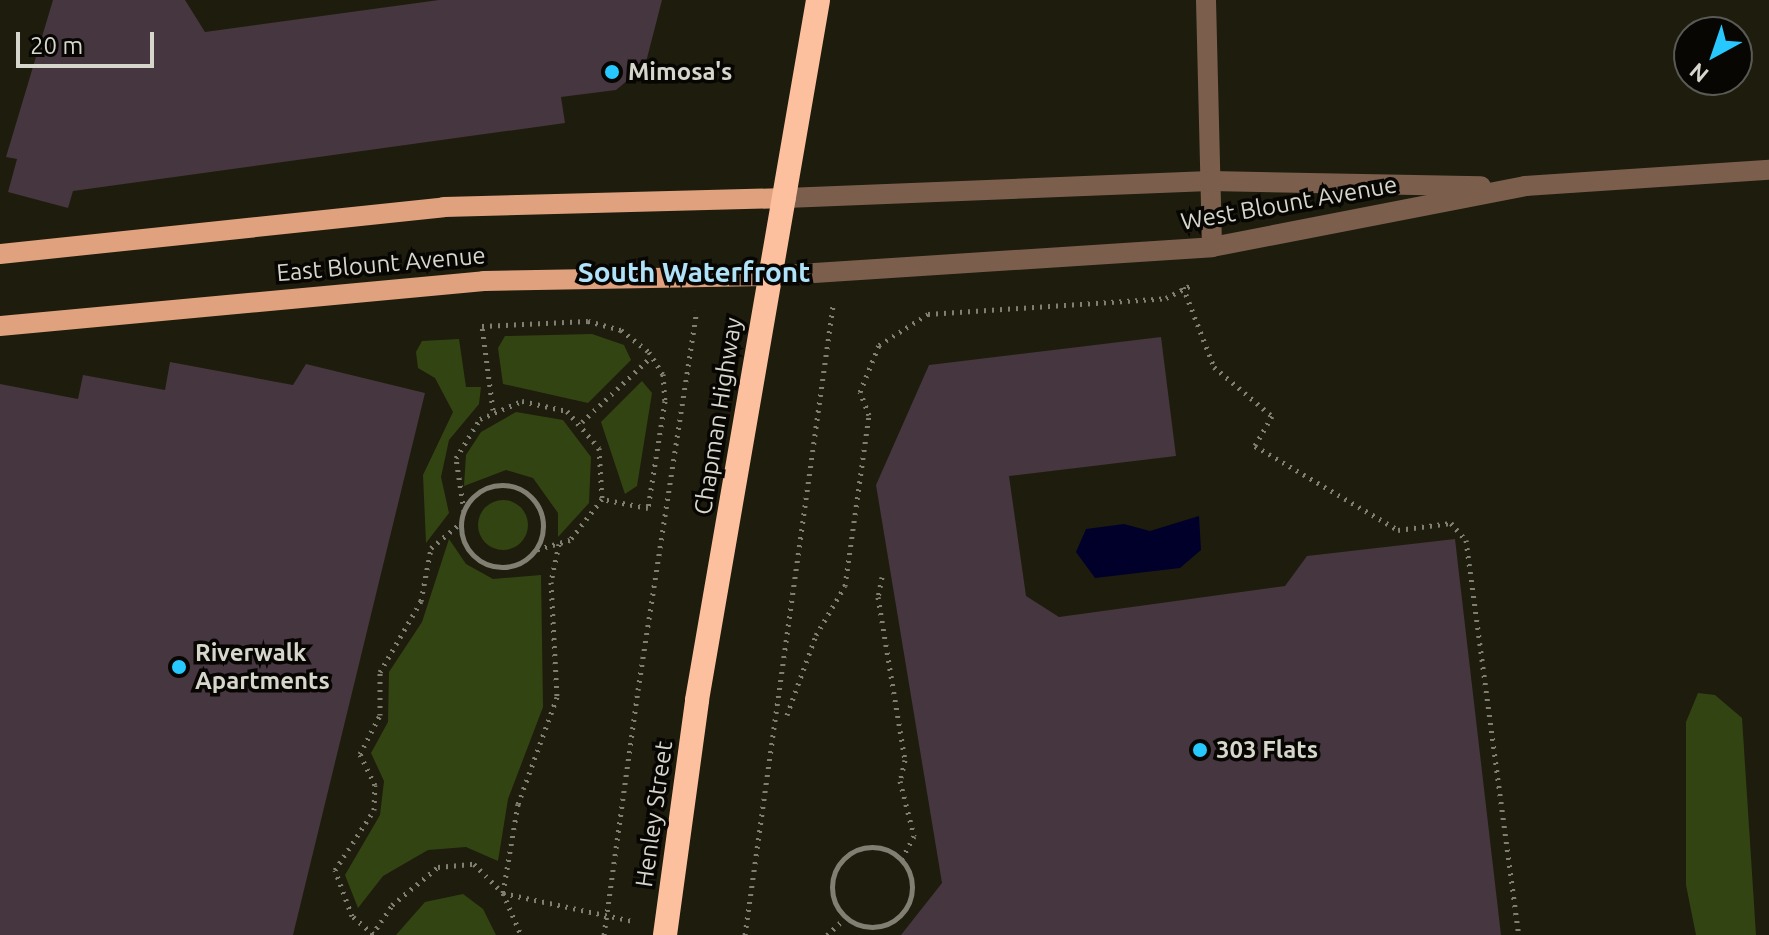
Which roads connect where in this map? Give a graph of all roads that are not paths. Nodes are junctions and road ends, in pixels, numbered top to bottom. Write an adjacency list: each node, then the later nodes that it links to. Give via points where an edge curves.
1 (818, 0): 6 (highway, Chapman Highway)
2 (1206, 0): 4 (street)
3 (1769, 170): 5 (street, West Blount Avenue)
4 (1210, 181): 5 (street); 6 (street); 7 (street)
5 (1525, 186): 7 (street, West Blount Avenue)
6 (786, 198): 8 (main road, via 430,208); 9 (highway, Chapman Highway)
7 (1212, 247): 9 (street, West Blount Avenue)
8 (0, 254)
9 (768, 276): 10 (main road, East Blount Avenue, via 484,281); 11 (highway, Chapman Highway)
10 (0, 326)
11 (697, 700): 12 (highway, Henley Street, bridge)
12 (654, 930)

